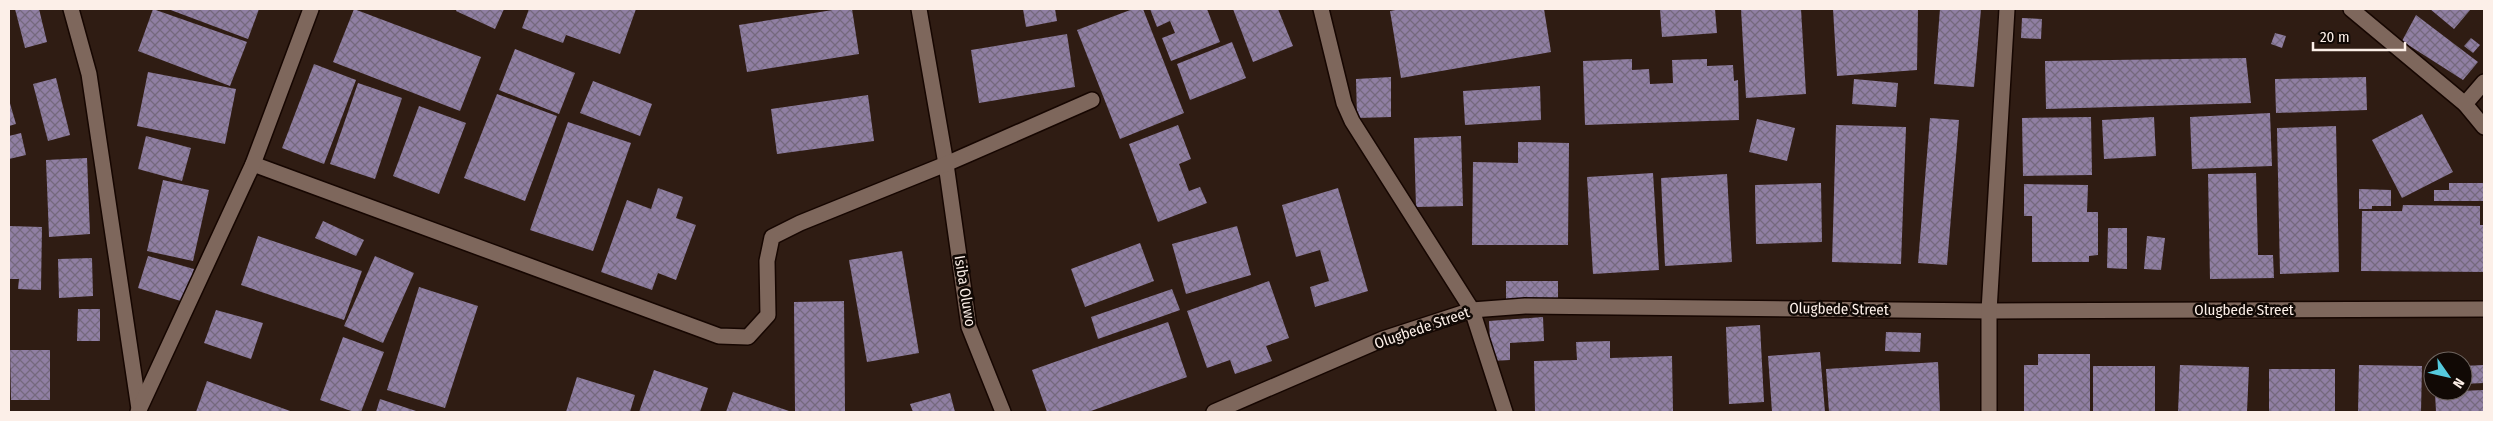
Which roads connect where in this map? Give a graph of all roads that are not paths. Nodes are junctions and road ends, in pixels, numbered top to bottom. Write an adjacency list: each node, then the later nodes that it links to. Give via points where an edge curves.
1 (71, 9): 16 (street, via 89,74)
2 (311, 9): 11 (street)
3 (919, 9): 12 (street, Isiba Oluwo)
4 (1321, 9): 14 (street, via 1344,103 1352,121)
5 (2008, 9): 15 (street)
6 (2351, 9): 9 (street)
7 (2484, 82): 9 (street)
8 (1092, 100): 12 (street)
9 (2465, 104): 10 (street)
10 (2484, 127)
11 (253, 164): 12 (street, via 719,336 748,336 768,315 767,261 772,237); 16 (street)
12 (946, 164): 17 (street, Isiba Oluwo, via 969,327)
13 (2484, 309): 15 (street, Olugbede Street)
14 (1472, 310): 15 (street, Olugbede Street, via 1525,306); 18 (street, Olugbede Street, via 1383,339); 19 (street)
15 (1989, 311): 20 (street)
16 (139, 411)
17 (1002, 412)
18 (1214, 412)
19 (1505, 412)
20 (1989, 412)

